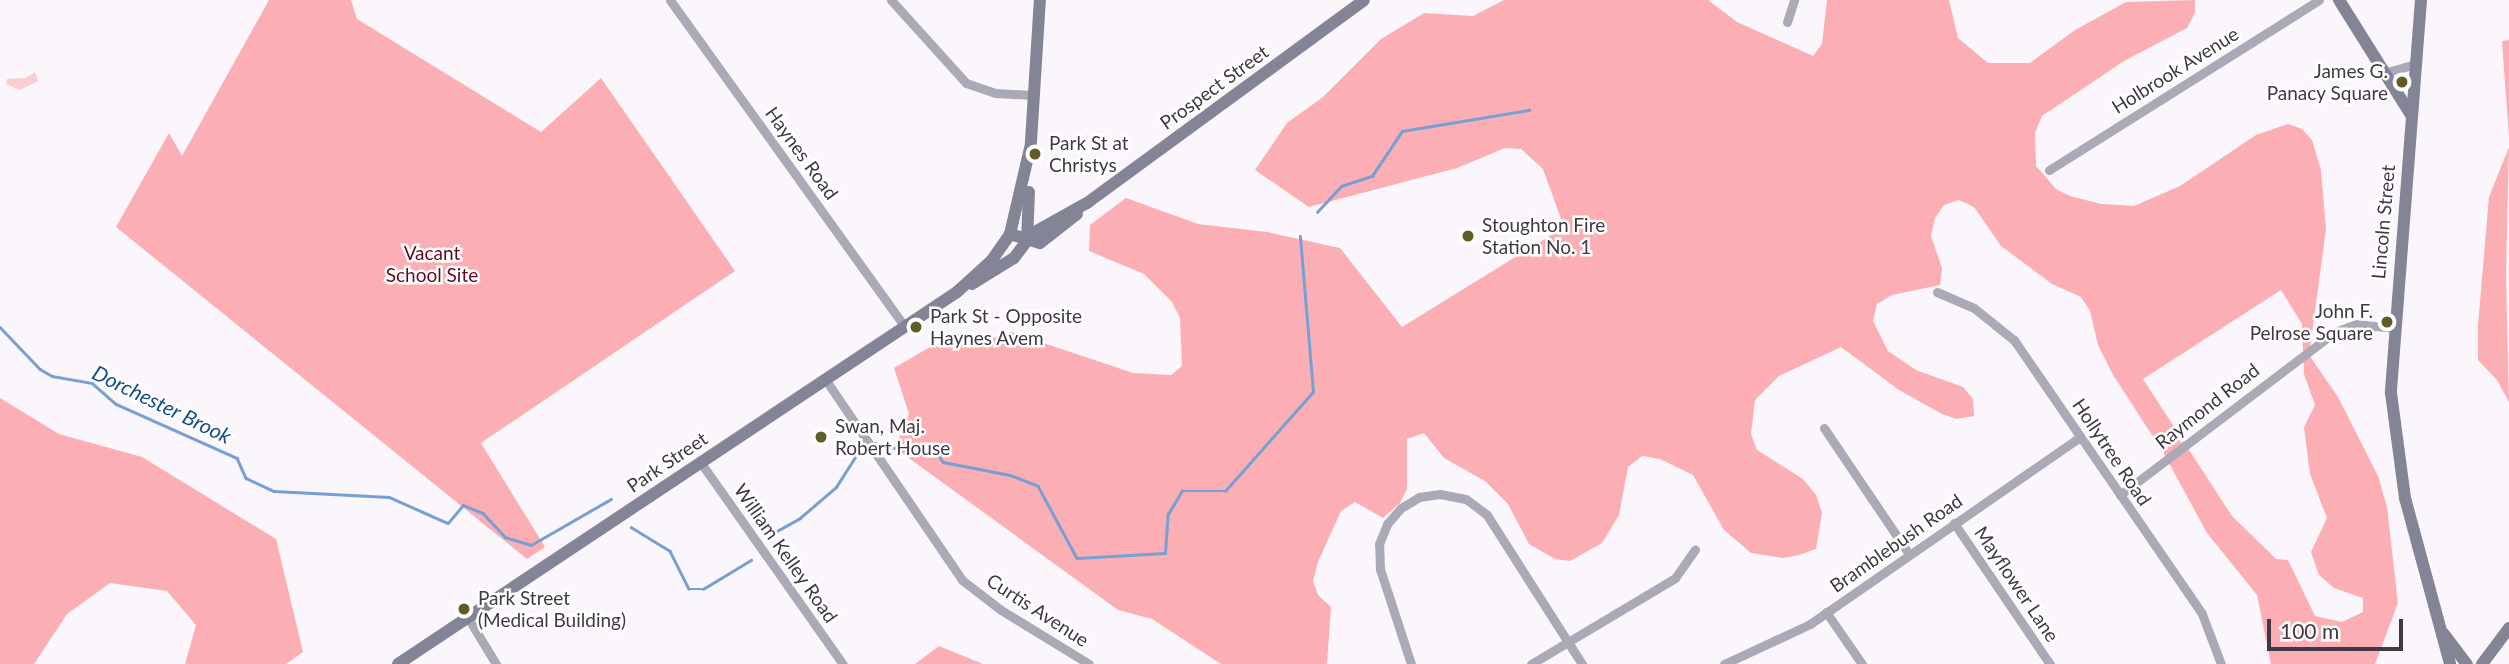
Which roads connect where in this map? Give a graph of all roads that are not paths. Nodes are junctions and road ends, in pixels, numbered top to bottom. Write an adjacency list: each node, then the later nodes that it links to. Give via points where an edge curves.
1 (670, 0): 22 (street, Haynes Road)
2 (891, 0): 12 (street, via 966,83 995,93)
3 (1041, 0): 12 (street, Park Street)
4 (1794, 0): 9 (street)
5 (2319, 0): 15 (street, Holbrook Avenue)
6 (2339, 0): 11 (street)
7 (2421, 0): 10 (street, Lincoln Street)
8 (1359, 1): 16 (street, Prospect Street)
9 (1787, 22)
10 (2416, 64): 11 (street); 13 (street, Lincoln Street)
11 (2384, 72): 13 (street)
12 (1033, 95): 14 (street, Park Street)
13 (2411, 115): 23 (street, Lincoln Street)
14 (1030, 148): 17 (street, Park Street); 19 (street, Park Street)
15 (2049, 170)
16 (1087, 204): 18 (street, Prospect Street); 18 (street, Prospect Street, via 1040,243)
17 (1029, 206): 18 (street, Park Street); 18 (street, Park Street)
18 (1032, 231): 19 (street); 20 (street, Park Street, via 989,276)
19 (1010, 234): 20 (street, Park Street, via 992,260)
20 (957, 292): 22 (street, Park Street)
21 (1937, 292): 26 (street, Hollytree Road, via 1974,308 2008,333)
22 (904, 326): 24 (street, Park Street)
23 (2393, 328): 28 (street, Raymond Road, via 2356,324 2335,332); 32 (street, Lincoln Street, via 2395,439)
24 (825, 379): 27 (street, Park Street); 41 (street, Curtis Avenue, via 962,580)
25 (1824, 428): 31 (street)
26 (2080, 437): 28 (street, Hollytree Road); 29 (street, Bramblebush Road)
27 (701, 463): 34 (street, Park Street); 40 (street, William Kelley Road)
28 (2120, 495): 48 (street, Hollytree Road, via 2202,614)
29 (1954, 523): 31 (street, Bramblebush Road); 47 (street, Mayflower Lane)
30 (1695, 549): 36 (street, via 1675,578)
31 (1909, 554): 33 (street, Bramblebush Road)
32 (2434, 611): 37 (street, Lincoln Street); 49 (street, Lincoln Street, via 2447,639)
33 (1826, 612): 45 (street, Bramblebush Road); 46 (street)
34 (468, 618): 38 (street, Park Street); 39 (street)
35 (2509, 628): 50 (street)
36 (1570, 641): 42 (street, via 1483,511 1461,497 1430,495 1393,515 1378,549 1380,569); 43 (street); 44 (street)
37 (2448, 662)
38 (398, 664)
39 (496, 664)
40 (843, 664)
41 (1088, 664)
42 (1411, 664)
43 (1531, 664)
44 (1582, 664)
45 (1724, 664)
46 (1862, 664)
47 (2050, 664)
48 (2221, 664)
49 (2467, 664)
50 (2482, 664)

